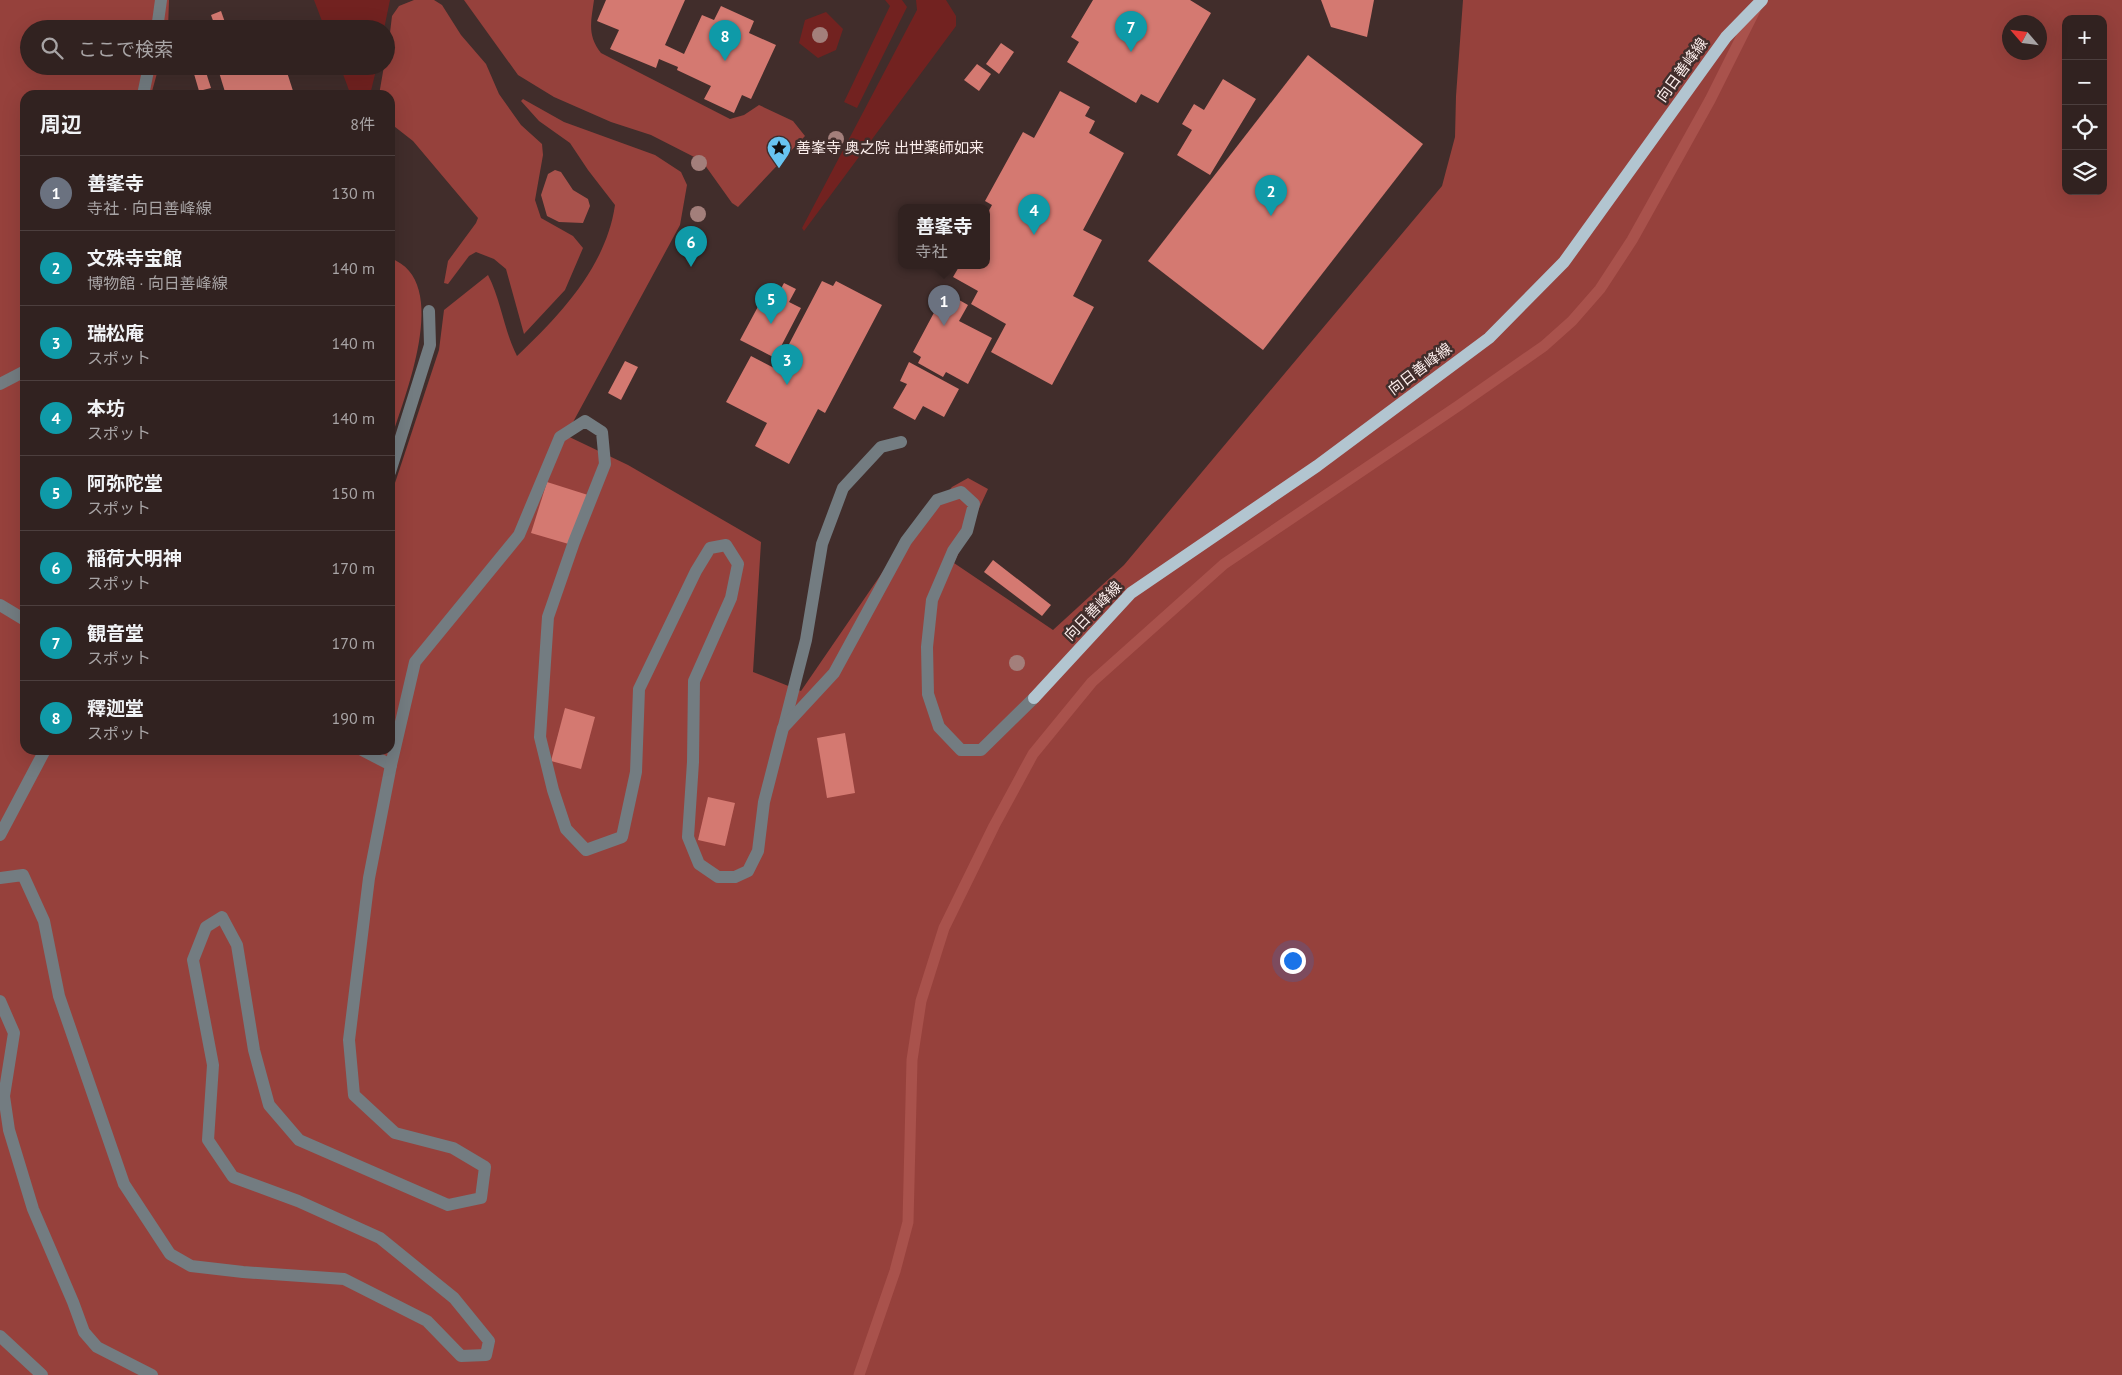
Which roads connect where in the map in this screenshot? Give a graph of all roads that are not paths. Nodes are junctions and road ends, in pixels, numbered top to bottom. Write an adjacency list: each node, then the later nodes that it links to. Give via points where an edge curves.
1 (161, 0): 3 (street)
2 (1762, 0): 13 (main road, 向日善峰線, via 1726,37 1564,262 1489,338 1317,466 1132,593)
3 (158, 20)
4 (147, 75): 5 (street)
5 (144, 90)
6 (429, 311): 10 (street, via 430,345)
7 (20, 374): 8 (street)
8 (0, 384)
9 (901, 442): 14 (street, via 881,448 843,488 822,544 806,640)
10 (395, 456)
11 (0, 605): 12 (street)
12 (20, 617)
13 (1034, 698): 14 (street, via 980,750 961,750 940,727 928,694 927,647 932,600 953,551 967,531 974,504 961,492 937,500 906,541 834,673)
14 (783, 728): 15 (street, via 764,802 758,851 748,871 735,877 718,877 699,864 688,837 694,681 731,598 738,564 726,545 710,548 639,689 636,772 622,837 586,850 566,829 540,737 548,617 605,464 602,432 585,421 560,437 520,535 416,662)
15 (395, 749)
16 (42, 755): 20 (street)
17 (372, 755): 19 (street)
18 (393, 755): 19 (street)
19 (391, 765): 21 (street, via 369,878 349,1040 354,1095 395,1133 453,1148 485,1167 481,1198 448,1205 298,1140 268,1105 254,1050 237,945 222,917 206,927 193,960 213,1066 208,1140 233,1177 298,1201 380,1238 454,1298 489,1341 486,1355 461,1356 427,1321 344,1279 191,1266 170,1254 124,1184 60,996 40,913 23,875)
20 (0, 835)
21 (0, 878)
22 (0, 1001): 25 (street, via 14,1033 4,1096 9,1130 33,1209 84,1332 97,1347)
23 (0, 1336): 24 (street)
24 (42, 1375)
25 (152, 1375)

